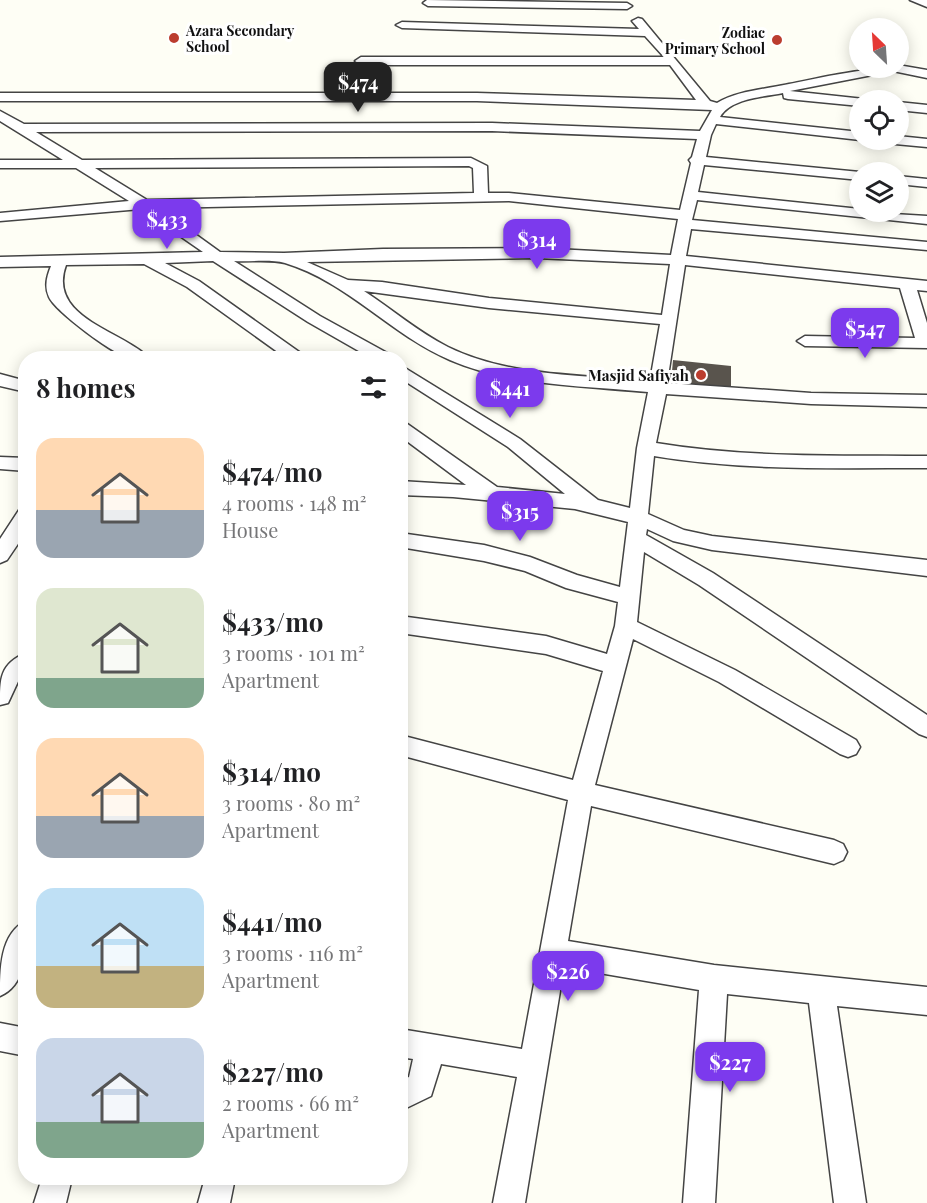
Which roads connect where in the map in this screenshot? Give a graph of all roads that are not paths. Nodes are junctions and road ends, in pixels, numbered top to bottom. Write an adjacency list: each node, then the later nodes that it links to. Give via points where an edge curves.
1 (915, 0): 4 (street)
2 (428, 3): 3 (street)
3 (626, 3): 6 (street)
4 (927, 4)
5 (402, 25): 6 (street)
6 (647, 33): 8 (street)
7 (361, 61): 8 (street)
8 (673, 61): 20 (street)
9 (927, 62): 10 (street)
10 (909, 65)
11 (909, 70): 12 (street)
12 (927, 74)
13 (849, 76): 14 (street)
14 (763, 93): 16 (street); 20 (street, via 728,102)
15 (0, 98): 20 (street, via 488,97)
16 (849, 101)
17 (909, 107): 18 (street)
18 (927, 109)
19 (0, 115): 21 (street)
20 (710, 117): 21 (street, via 492,127); 22 (street); 25 (street)
21 (21, 128): 27 (street)
22 (849, 135)
23 (909, 141): 24 (street)
24 (927, 143)
25 (696, 160): 28 (street); 31 (street)
26 (0, 164): 27 (street)
27 (82, 165): 32 (street, via 471,162 480,166); 33 (street)
28 (849, 175)
29 (909, 181): 30 (street)
30 (927, 183)
31 (690, 195): 35 (street); 36 (street)
32 (481, 197): 33 (street); 35 (street, via 541,199)
33 (144, 204): 34 (street); 38 (street)
34 (0, 217)
35 (685, 220): 37 (street); 41 (street)
36 (927, 220)
37 (927, 246)
38 (216, 256): 39 (street); 40 (street); 52 (street)
39 (284, 258): 41 (street, via 494,253); 45 (street)
40 (147, 259): 43 (street); 51 (street, via 193,284)
41 (678, 260): 44 (street); 47 (street)
42 (0, 262): 43 (street)
43 (60, 262): 50 (street, via 53,284 59,303 81,322)
44 (907, 284): 46 (street); 49 (street)
45 (345, 285): 47 (street); 56 (street, via 421,338 456,357 493,369 538,376)
46 (927, 286)
47 (667, 320): 56 (street)
48 (805, 341): 49 (street)
49 (926, 343)
50 (129, 351)
51 (286, 351)
52 (371, 351)
53 (408, 375): 65 (street, via 514,443)
54 (0, 380): 55 (street)
55 (18, 385)
56 (658, 388): 57 (street, via 739,396); 59 (street)
57 (927, 401)
58 (408, 433): 64 (street)
59 (646, 448): 60 (street, via 764,461); 67 (street)
60 (927, 462)
61 (0, 463): 62 (street)
62 (18, 464)
63 (408, 489): 64 (street)
64 (491, 494): 65 (street)
65 (593, 506): 67 (street)
66 (18, 527): 69 (street)
67 (637, 528): 70 (street, via 712,543); 71 (street); 77 (street, via 706,579)
68 (408, 541): 71 (street, via 484,553)
69 (0, 555)
70 (927, 568)
71 (628, 597): 73 (street)
72 (408, 625): 75 (street, via 546,645)
73 (626, 626): 75 (street); 79 (street, via 727,676)
74 (13, 666): 76 (street)
75 (616, 666): 80 (street)
76 (0, 696)
77 (927, 727)
78 (408, 747): 80 (street)
79 (848, 747)
80 (581, 793): 81 (street); 83 (street)
81 (834, 852)
82 (18, 948): 85 (street)
83 (554, 952): 84 (street); 92 (street)
84 (714, 979): 86 (street); 99 (street)
85 (0, 982)
86 (821, 988): 87 (street); 100 (street)
87 (927, 1001)
88 (0, 1037): 89 (street)
89 (18, 1040)
90 (408, 1044): 91 (street)
91 (430, 1048): 92 (street); 93 (street, via 421,1086)
92 (534, 1065): 98 (street)
93 (408, 1093)
94 (55, 1185): 96 (street)
95 (218, 1185): 97 (street)
96 (50, 1203)
97 (214, 1203)
98 (509, 1203)
99 (699, 1203)
100 (850, 1203)

